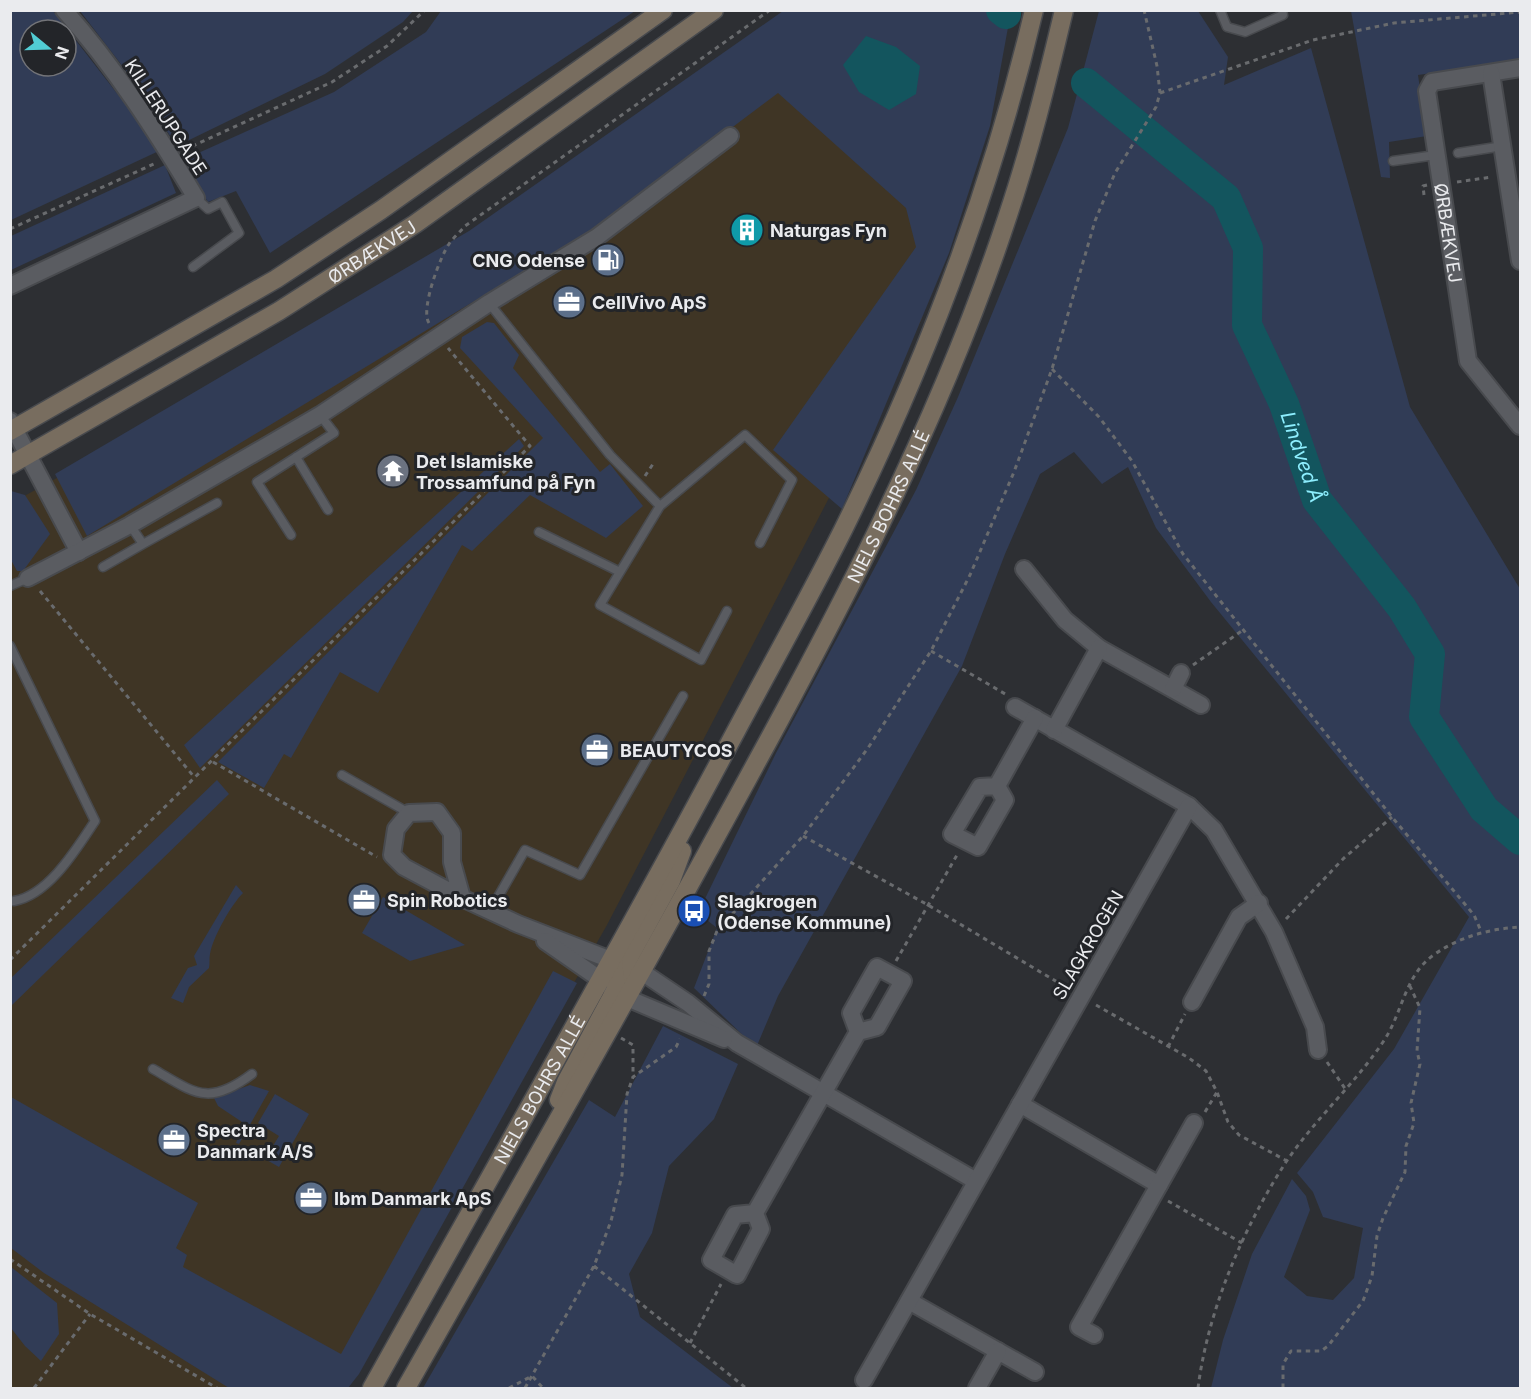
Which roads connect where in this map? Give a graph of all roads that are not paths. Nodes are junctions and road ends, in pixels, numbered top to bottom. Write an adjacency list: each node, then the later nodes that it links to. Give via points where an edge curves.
1 (64, 10): 15 (street, KILLERUPGADE, via 96,45)
2 (663, 10): 22 (street, ØRBÆKVEJ, via 381,210 276,279)
3 (714, 10): 23 (street, ØRBÆKVEJ, via 405,230 279,311)
4 (1034, 10): 59 (street, NIELS BOHRS ALLÉ, via 990,170 905,394 843,531 700,797)
5 (1064, 10): 60 (street, NIELS BOHRS ALLÉ, via 1034,136 1006,223 942,387 828,632)
6 (1220, 10): 7 (lane, via 1227,27 1245,32 1283,15)
7 (1282, 10)
8 (1521, 68): 9 (street, ØRBÆKVEJ)
9 (1491, 73): 11 (street); 13 (street, ØRBÆKVEJ, via 1432,82 1427,91)
10 (730, 136): 19 (street, via 597,237)
11 (1503, 146): 12 (lane); 16 (street)
12 (1458, 153)
13 (1436, 155): 14 (lane); 21 (street, ØRBÆKVEJ, via 1468,362)
14 (1393, 160)
15 (196, 198): 17 (lane, via 208,209 222,202 239,233); 18 (street, KILLERUPGADE)
16 (1521, 261)
17 (193, 267)
18 (10, 286)
19 (489, 303): 20 (street); 27 (lane, via 610,455)
20 (320, 415): 24 (lane, via 334,434); 29 (street)
21 (1521, 426)
22 (12, 427): 23 (street)
23 (29, 454): 25 (street, ØRBÆKVEJ); 34 (street)
24 (296, 457): 28 (lane); 31 (lane, via 257,482)
25 (10, 465)
26 (217, 503): 33 (lane)
27 (660, 506): 32 (lane, via 745,435 792,480); 37 (lane)
28 (328, 510)
29 (130, 525): 33 (lane); 34 (street)
30 (539, 532): 37 (lane)
31 (291, 535)
32 (760, 543)
33 (143, 544): 35 (lane)
34 (79, 552): 38 (street)
35 (104, 567)
36 (1024, 569): 42 (street, via 1065,620)
37 (618, 571): 40 (lane, via 600,605 701,660)
38 (28, 578): 39 (lane)
39 (10, 586)
40 (727, 611)
41 (10, 646): 55 (lane, via 95,821 64,868 23,900)
42 (1099, 648): 44 (street); 49 (street)
43 (1181, 673): 44 (street)
44 (1173, 689): 46 (street)
45 (683, 696): 57 (lane, via 580,875 525,850)
46 (1201, 705)
47 (1015, 707): 48 (street)
48 (1035, 718): 49 (street); 51 (street)
49 (1054, 730): 52 (street)
50 (342, 775): 53 (lane)
51 (997, 786): 51 (street, via 980,787 952,834 978,848 1005,800)
52 (1189, 806): 56 (street, via 1214,830); 69 (street, SLAGKROGEN)
53 (409, 813): 54 (street, via 437,812 452,833 452,862); 54 (street, via 396,829 393,855 404,867)
54 (462, 898): 57 (street)
55 (14, 901)
56 (1259, 903): 62 (street, via 1239,917); 65 (street, via 1315,1027)
57 (490, 911): 58 (street)
58 (518, 924): 59 (street); 61 (street)
59 (619, 962): 60 (street); 61 (street); 61 (street, NIELS BOHRS ALLÉ)
60 (642, 972): 61 (street, NIELS BOHRS ALLÉ); 64 (street)
61 (616, 989): 64 (street, via 688,1026); 79 (street, NIELS BOHRS ALLÉ); 80 (street, NIELS BOHRS ALLÉ, via 534,1162)
62 (1192, 1002)
63 (858, 1032): 63 (street, via 851,1012 877,967 903,981 877,1027); 68 (street)
64 (736, 1043): 68 (street)
65 (1318, 1050)
66 (153, 1069): 67 (lane, via 196,1094 225,1089)
67 (252, 1074)
68 (822, 1094): 71 (street); 73 (street)
69 (1020, 1104): 71 (street, SLAGKROGEN); 72 (street)
70 (1194, 1123): 72 (street)
71 (976, 1182): 74 (street, SLAGKROGEN)
72 (1159, 1185): 75 (street, via 1080,1327)
73 (754, 1213): 73 (street, via 735,1215 711,1260 736,1275 761,1229)
74 (909, 1301): 76 (street); 78 (street, SLAGKROGEN)
75 (1094, 1335)
76 (998, 1351): 77 (street); 81 (street)
77 (1035, 1372)
78 (864, 1380)
79 (372, 1389)
80 (406, 1389)
81 (977, 1389)

